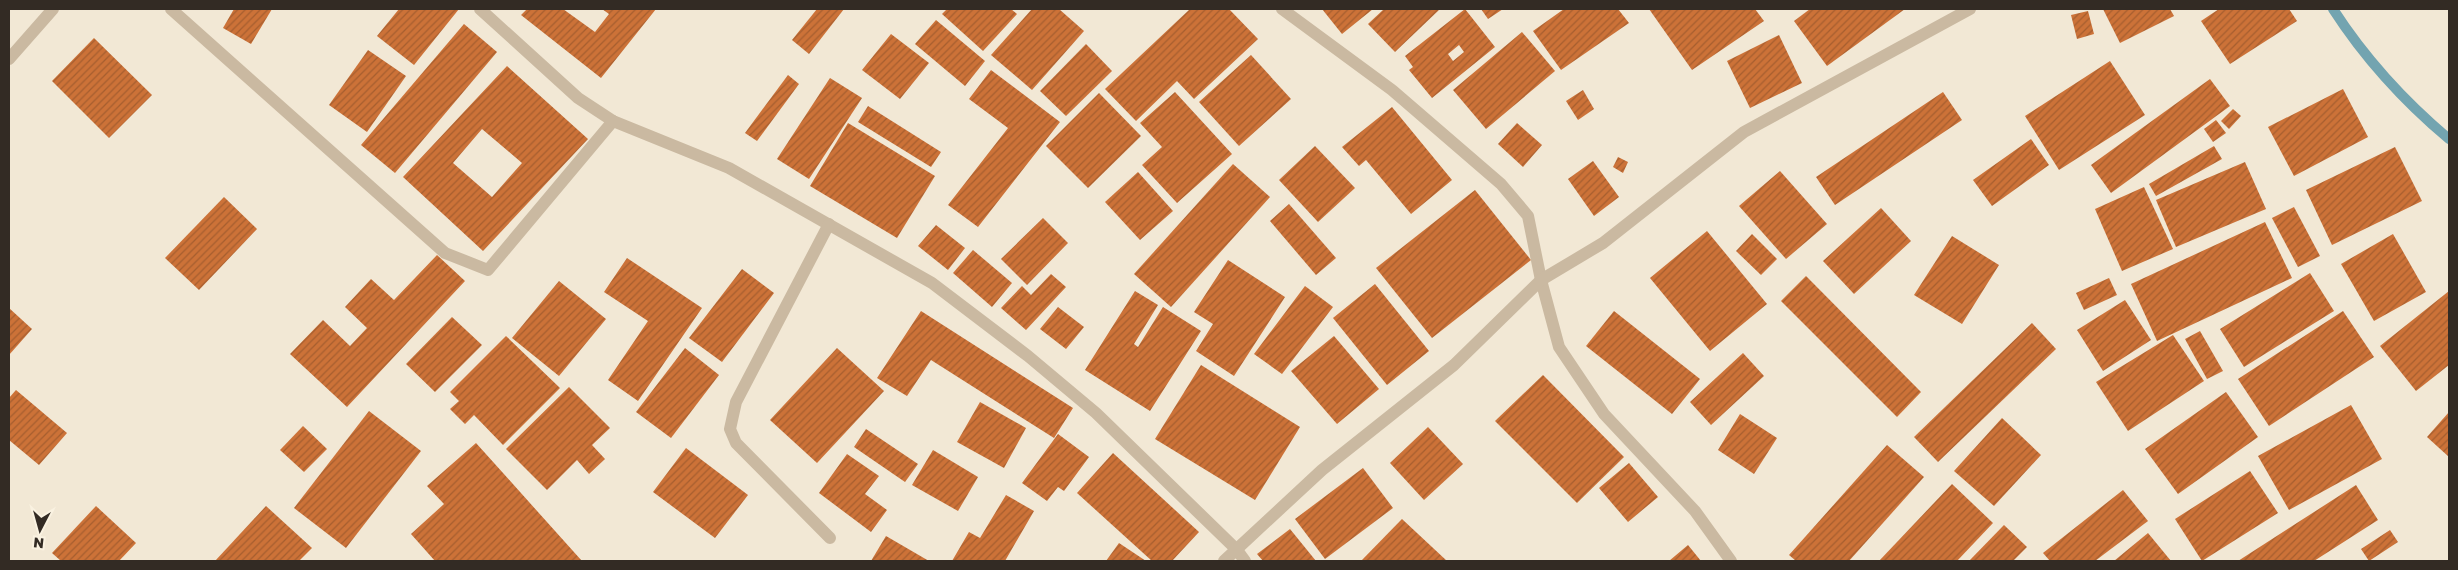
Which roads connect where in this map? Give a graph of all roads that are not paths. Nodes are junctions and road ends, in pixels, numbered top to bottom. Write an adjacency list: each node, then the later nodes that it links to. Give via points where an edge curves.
1 (53, 9): 6 (street)
2 (171, 9): 7 (street, via 445,252 488,270)
3 (480, 9): 7 (street, via 578,98)
4 (1282, 9): 9 (street, via 1392,90 1501,184 1528,216)
5 (1970, 9): 9 (street, via 1744,132 1603,242)
6 (9, 59)
7 (614, 121): 8 (street, via 730,168)
8 (829, 224): 10 (street, via 736,402 730,429 736,444); 11 (street, via 932,282 1028,356 1096,413)
9 (1541, 280): 11 (street, via 1454,365 1322,470); 14 (street, via 1559,347 1604,414 1696,511)
10 (830, 538)
11 (1237, 550): 12 (street); 13 (street)
12 (1224, 561)
13 (1244, 561)
14 (1731, 561)

